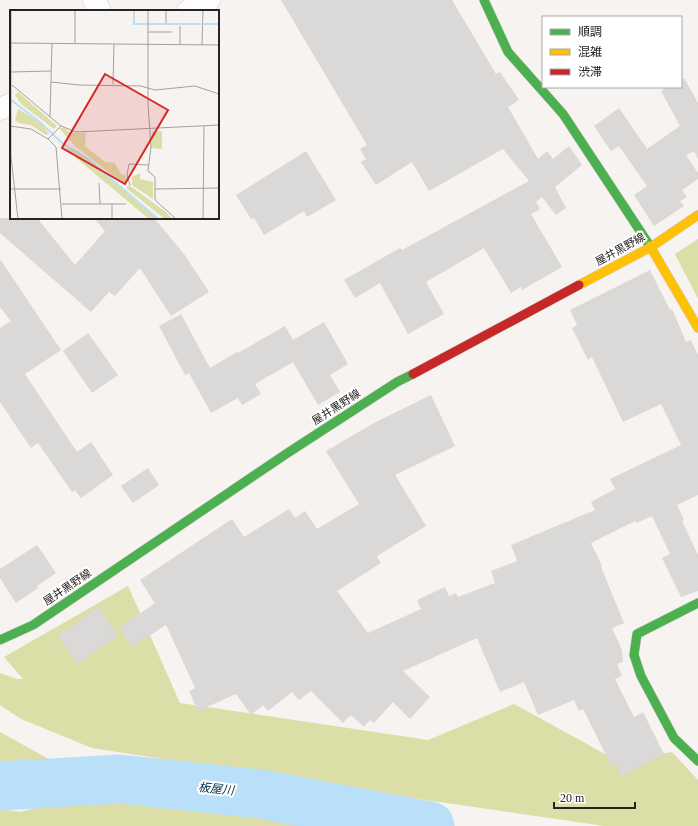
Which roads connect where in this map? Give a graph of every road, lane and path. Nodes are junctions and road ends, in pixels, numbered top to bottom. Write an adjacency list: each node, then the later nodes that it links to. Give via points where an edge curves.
1 (94, 0): 4 (street)
2 (210, 0): 5 (street)
3 (484, 0): 9 (main road, via 508,52 563,114)
4 (99, 10)
5 (190, 10)
6 (10, 105): 7 (street)
7 (0, 110)
8 (698, 215): 9 (main road, 屋井黒野線)
9 (651, 247): 10 (main road); 12 (main road, 屋井黒野線, via 397,382 33,625)
10 (698, 328)
11 (698, 604): 13 (main road, via 637,634 634,655 641,676 674,738)
12 (0, 640)
13 (698, 762)

